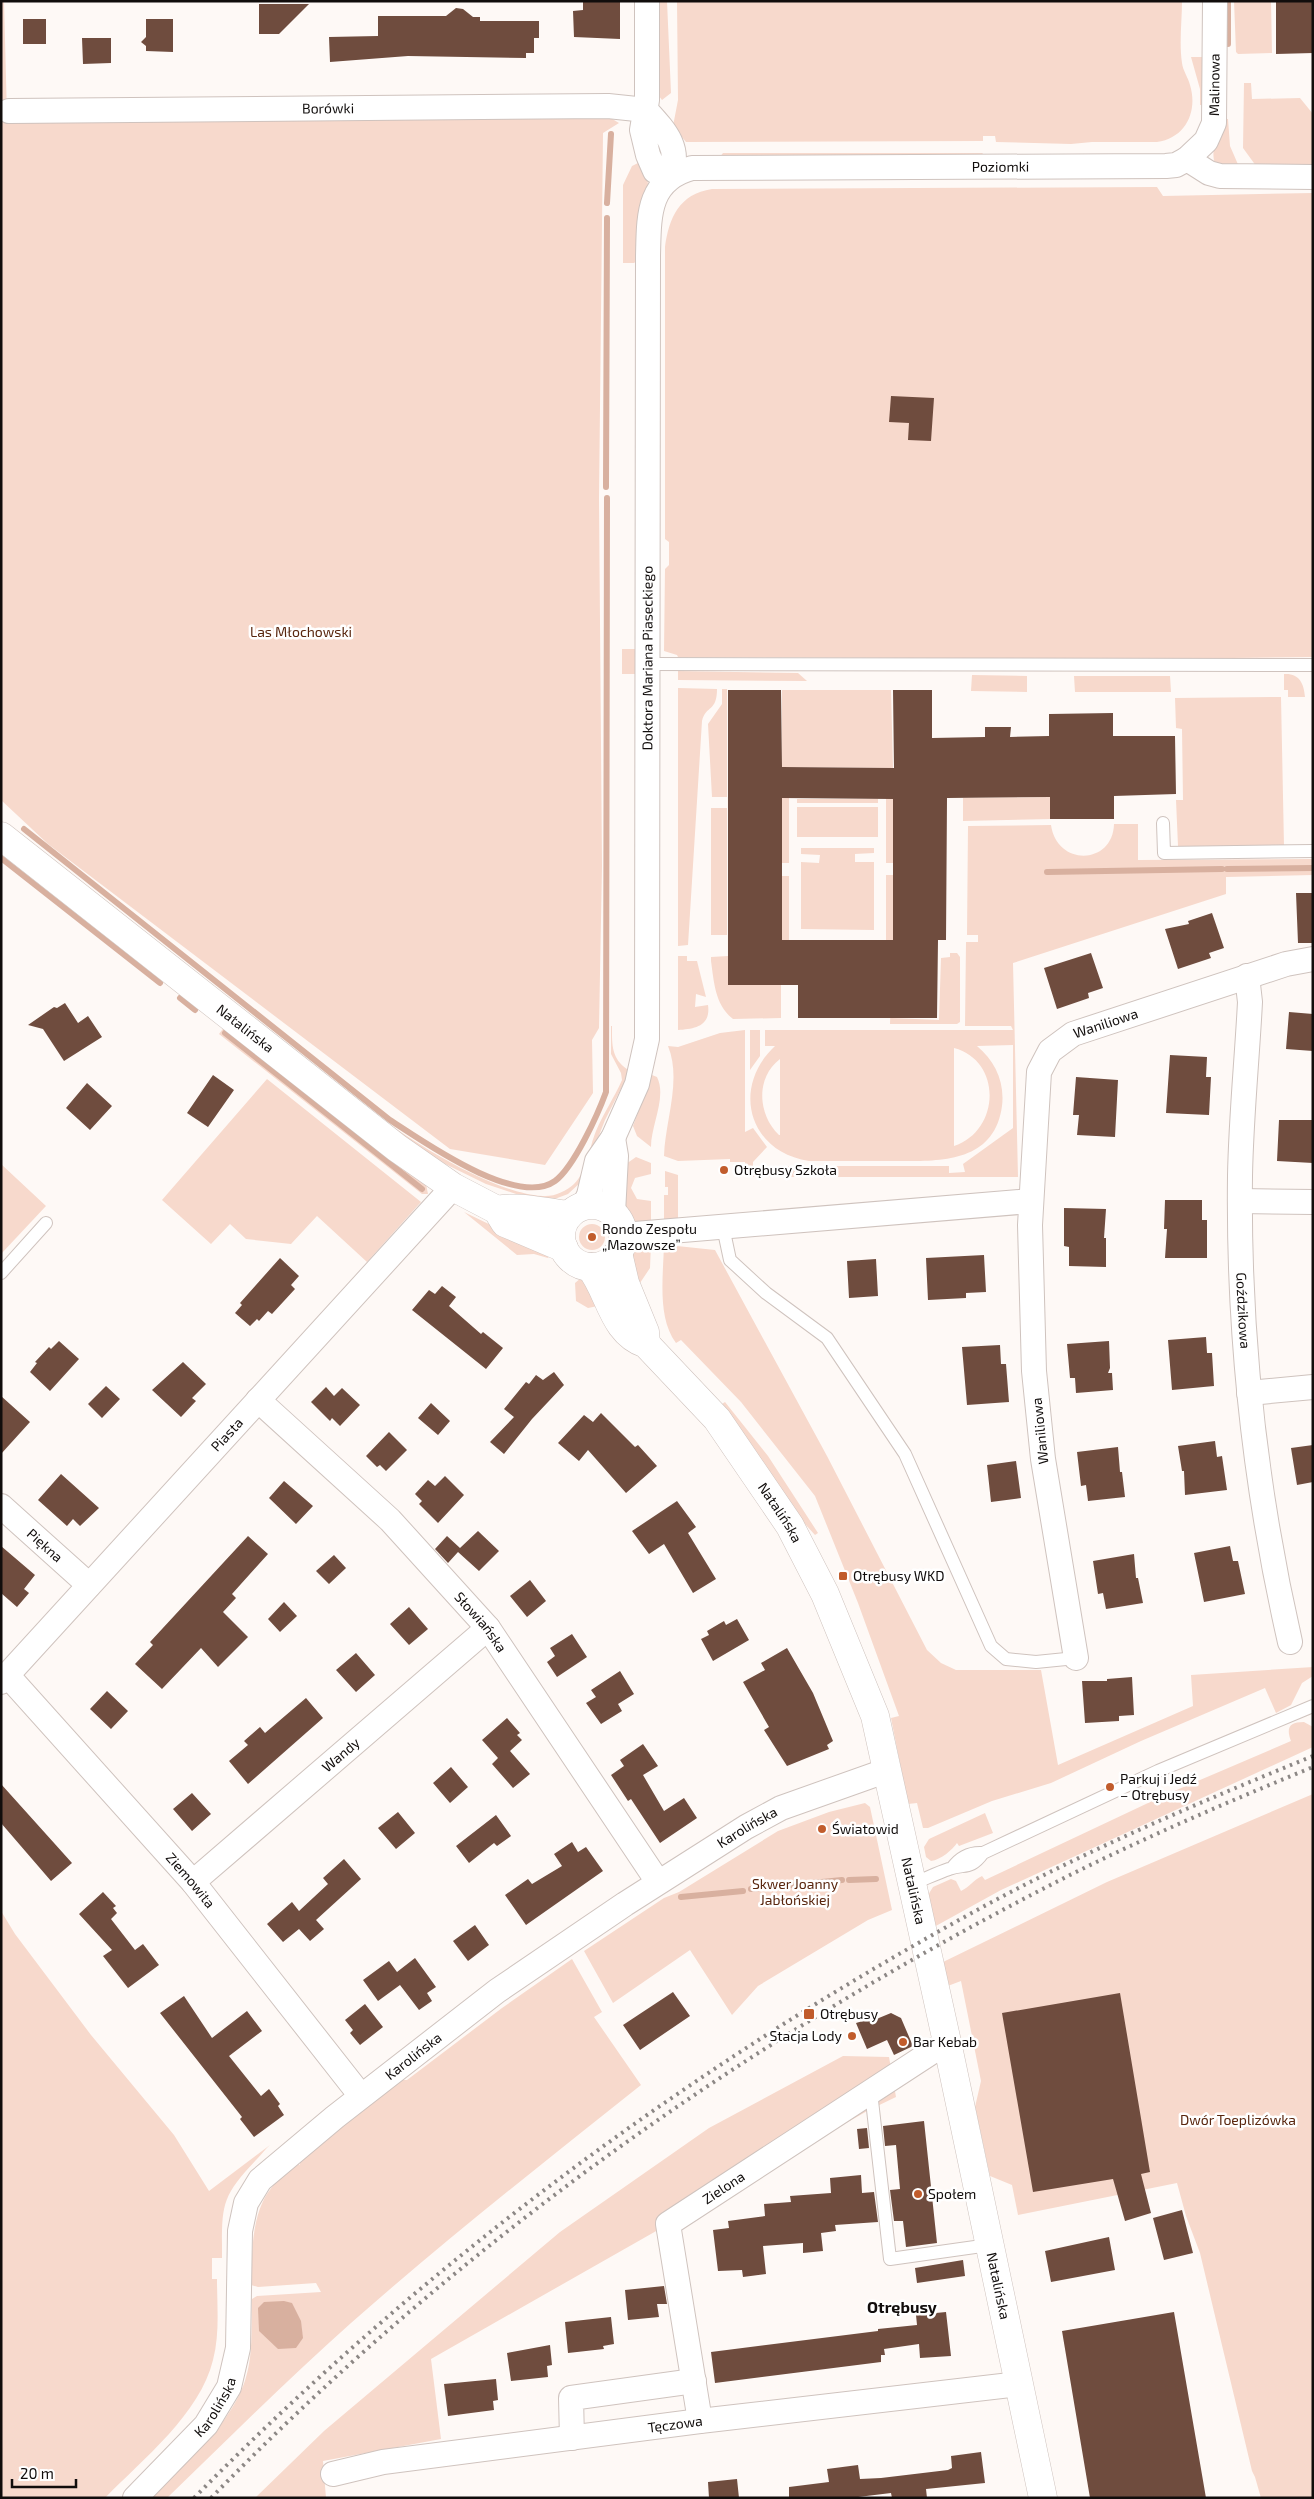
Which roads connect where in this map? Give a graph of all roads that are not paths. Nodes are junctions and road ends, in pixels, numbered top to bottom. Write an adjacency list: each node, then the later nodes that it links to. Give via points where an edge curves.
1 (647, 1): 3 (street)
2 (1215, 1): 5 (street, Malinowa, via 1214,123 1206,141)
3 (646, 110): 4 (street, Borówki, via 608,106); 6 (street, via 642,130 655,171)
4 (9, 111)
5 (1187, 160): 6 (street, Poziomki, via 1166,166 712,168); 7 (street, via 1220,176)
6 (676, 174): 8 (street, Doktora Mariana Piaseckiego, via 661,186 653,201 649,228)
7 (1313, 177)
8 (648, 664): 9 (lane); 15 (street, Doktora Mariana Piaseckiego, via 647,1039 640,1076)
9 (1313, 665)
10 (1163, 823): 12 (lane, via 1164,854)
11 (1, 836): 16 (main road, Natalińska, via 381,1136)
12 (1313, 851)
13 (1313, 958): 14 (street, Waniliowa)
14 (1247, 976): 17 (street, Waniliowa, via 1073,1034 1056,1045 1045,1059 1037,1081); 18 (street, Goździkowa, via 1250,1002)
15 (613, 1138): 21 (street, Doktora Mariana Piaseckiego, via 598,1161 589,1194); 24 (street, Doktora Mariana Piaseckiego)
16 (453, 1187): 20 (main road, Natalińska); 31 (street, Piasta)
17 (1031, 1201): 23 (street); 36 (street, Waniliowa, via 1034,1371 1043,1459)
18 (1240, 1201): 19 (street); 30 (street, Goździkowa, via 1242,1303)
19 (1313, 1202)
20 (498, 1210): 21 (main road); 25 (main road, Natalińska, via 505,1223)
21 (576, 1211): 24 (main road, via 599,1206); 25 (main road, via 562,1231)
22 (46, 1223): 27 (lane)
23 (723, 1227): 24 (street); 36 (lane, via 730,1260 766,1293 827,1338 904,1454 991,1646 1006,1659 1036,1662)
24 (618, 1234): 26 (main road, via 606,1264); 28 (main road, Natalińska, via 620,1268 645,1332)
25 (564, 1248): 26 (main road, via 576,1263)
26 (590, 1267): 28 (main road, Natalińska, via 623,1329 634,1340)
27 (1, 1273)
28 (646, 1344): 39 (main road, Natalińska, via 717,1419 790,1526 825,1594 875,1716)
29 (1313, 1387): 30 (street)
30 (1249, 1393): 35 (street, Goździkowa, via 1264,1508)
31 (258, 1400): 33 (street, Piasta); 34 (street, Słowiańska, via 390,1520)
32 (1, 1506): 33 (street, Piękna)
33 (89, 1585): 37 (street, Piasta)
34 (488, 1628): 40 (street, Wandy); 41 (street, Słowiańska)
35 (1290, 1642)
36 (1076, 1658)
37 (4, 1679): 40 (street, Ziemowita)
38 (1313, 1706): 42 (lane, via 1158,1771 983,1853 978,1861)
39 (888, 1770): 41 (street, Karolińska, via 781,1808); 42 (main road, Natalińska)
40 (193, 1882): 45 (street, Ziemowita)
41 (658, 1882): 45 (street, Karolińska, via 497,1991)
42 (912, 1884): 43 (main road, Natalińska)
43 (947, 2042): 44 (street, Zielona); 46 (main road, Natalińska)
44 (871, 2092): 46 (lane, via 890,2259); 47 (street, Zielona, via 668,2224)
45 (361, 2096): 52 (street, Karolińska, via 252,2190 240,2230 238,2348 229,2387 206,2425)
46 (989, 2245): 48 (main road, Natalińska)
47 (694, 2381): 49 (street, Zielona); 50 (street, via 571,2398)
48 (1020, 2384): 49 (street, Tęczowa); 53 (main road, Natalińska)
49 (700, 2421): 50 (street, Tęczowa)
50 (572, 2438): 51 (street, Tęczowa, via 383,2462)
51 (333, 2474)
52 (135, 2498)
53 (1043, 2498)

